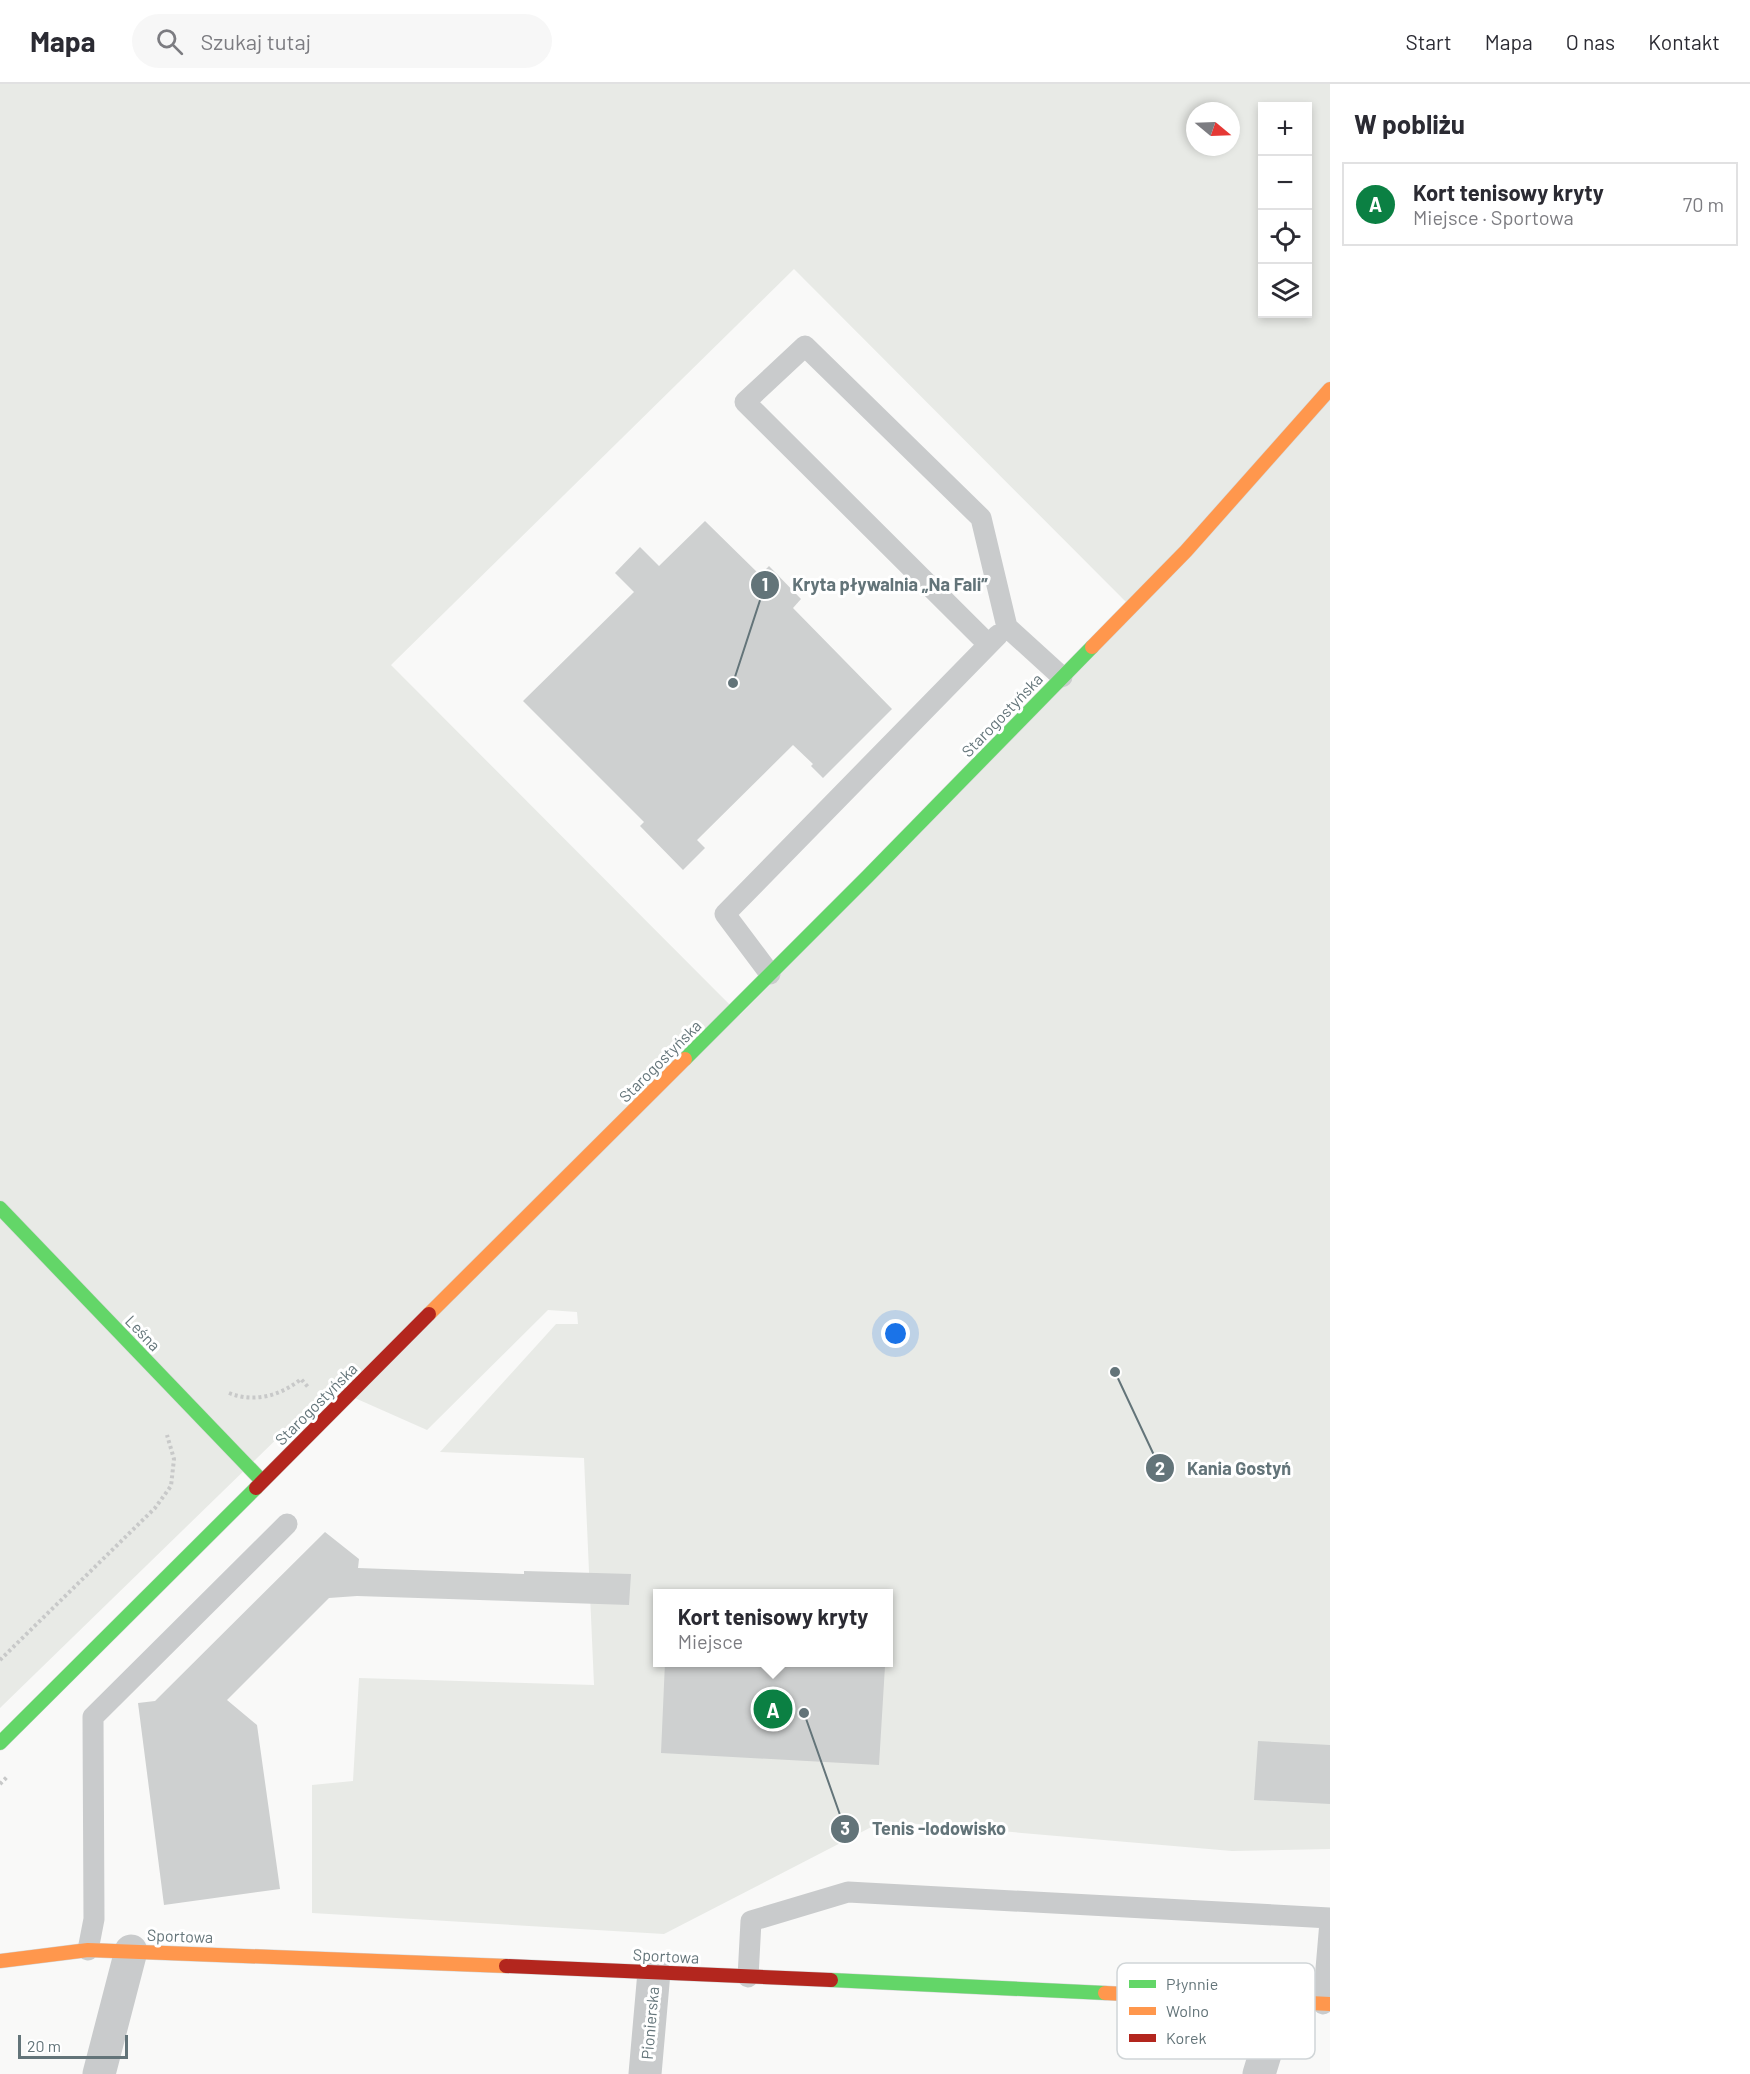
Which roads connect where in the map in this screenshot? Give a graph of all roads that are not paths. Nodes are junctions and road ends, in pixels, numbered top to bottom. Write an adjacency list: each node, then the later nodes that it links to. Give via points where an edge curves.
1 (1330, 389): 4 (street, Starogostyńska, via 1186,551)
2 (1007, 627): 3 (lane); 3 (lane, via 981,518 805,346 745,402); 4 (lane)
3 (988, 644): 5 (lane, via 725,914)
4 (1062, 676): 5 (street, Starogostyńska)
5 (770, 974): 7 (street, Starogostyńska)
6 (0, 1208): 7 (street, Leśna)
7 (262, 1481): 9 (street, Starogostyńska)
8 (287, 1524): 11 (lane, via 93,1717 94,1919)
9 (0, 1743)
10 (1330, 1920): 15 (lane, via 848,1892 751,1921); 17 (lane)
11 (88, 1950): 12 (street, Sportowa); 13 (street, Sportowa)
12 (131, 1951): 14 (street, Sportowa); 19 (street)
13 (0, 1961)
14 (654, 1972): 15 (street, Sportowa); 20 (street, Pionierska)
15 (748, 1977): 16 (street, Sportowa)
16 (1117, 1994)
17 (1327, 2004)
18 (1264, 2059): 21 (street)
19 (99, 2074)
20 (645, 2074)
21 (1259, 2074)

